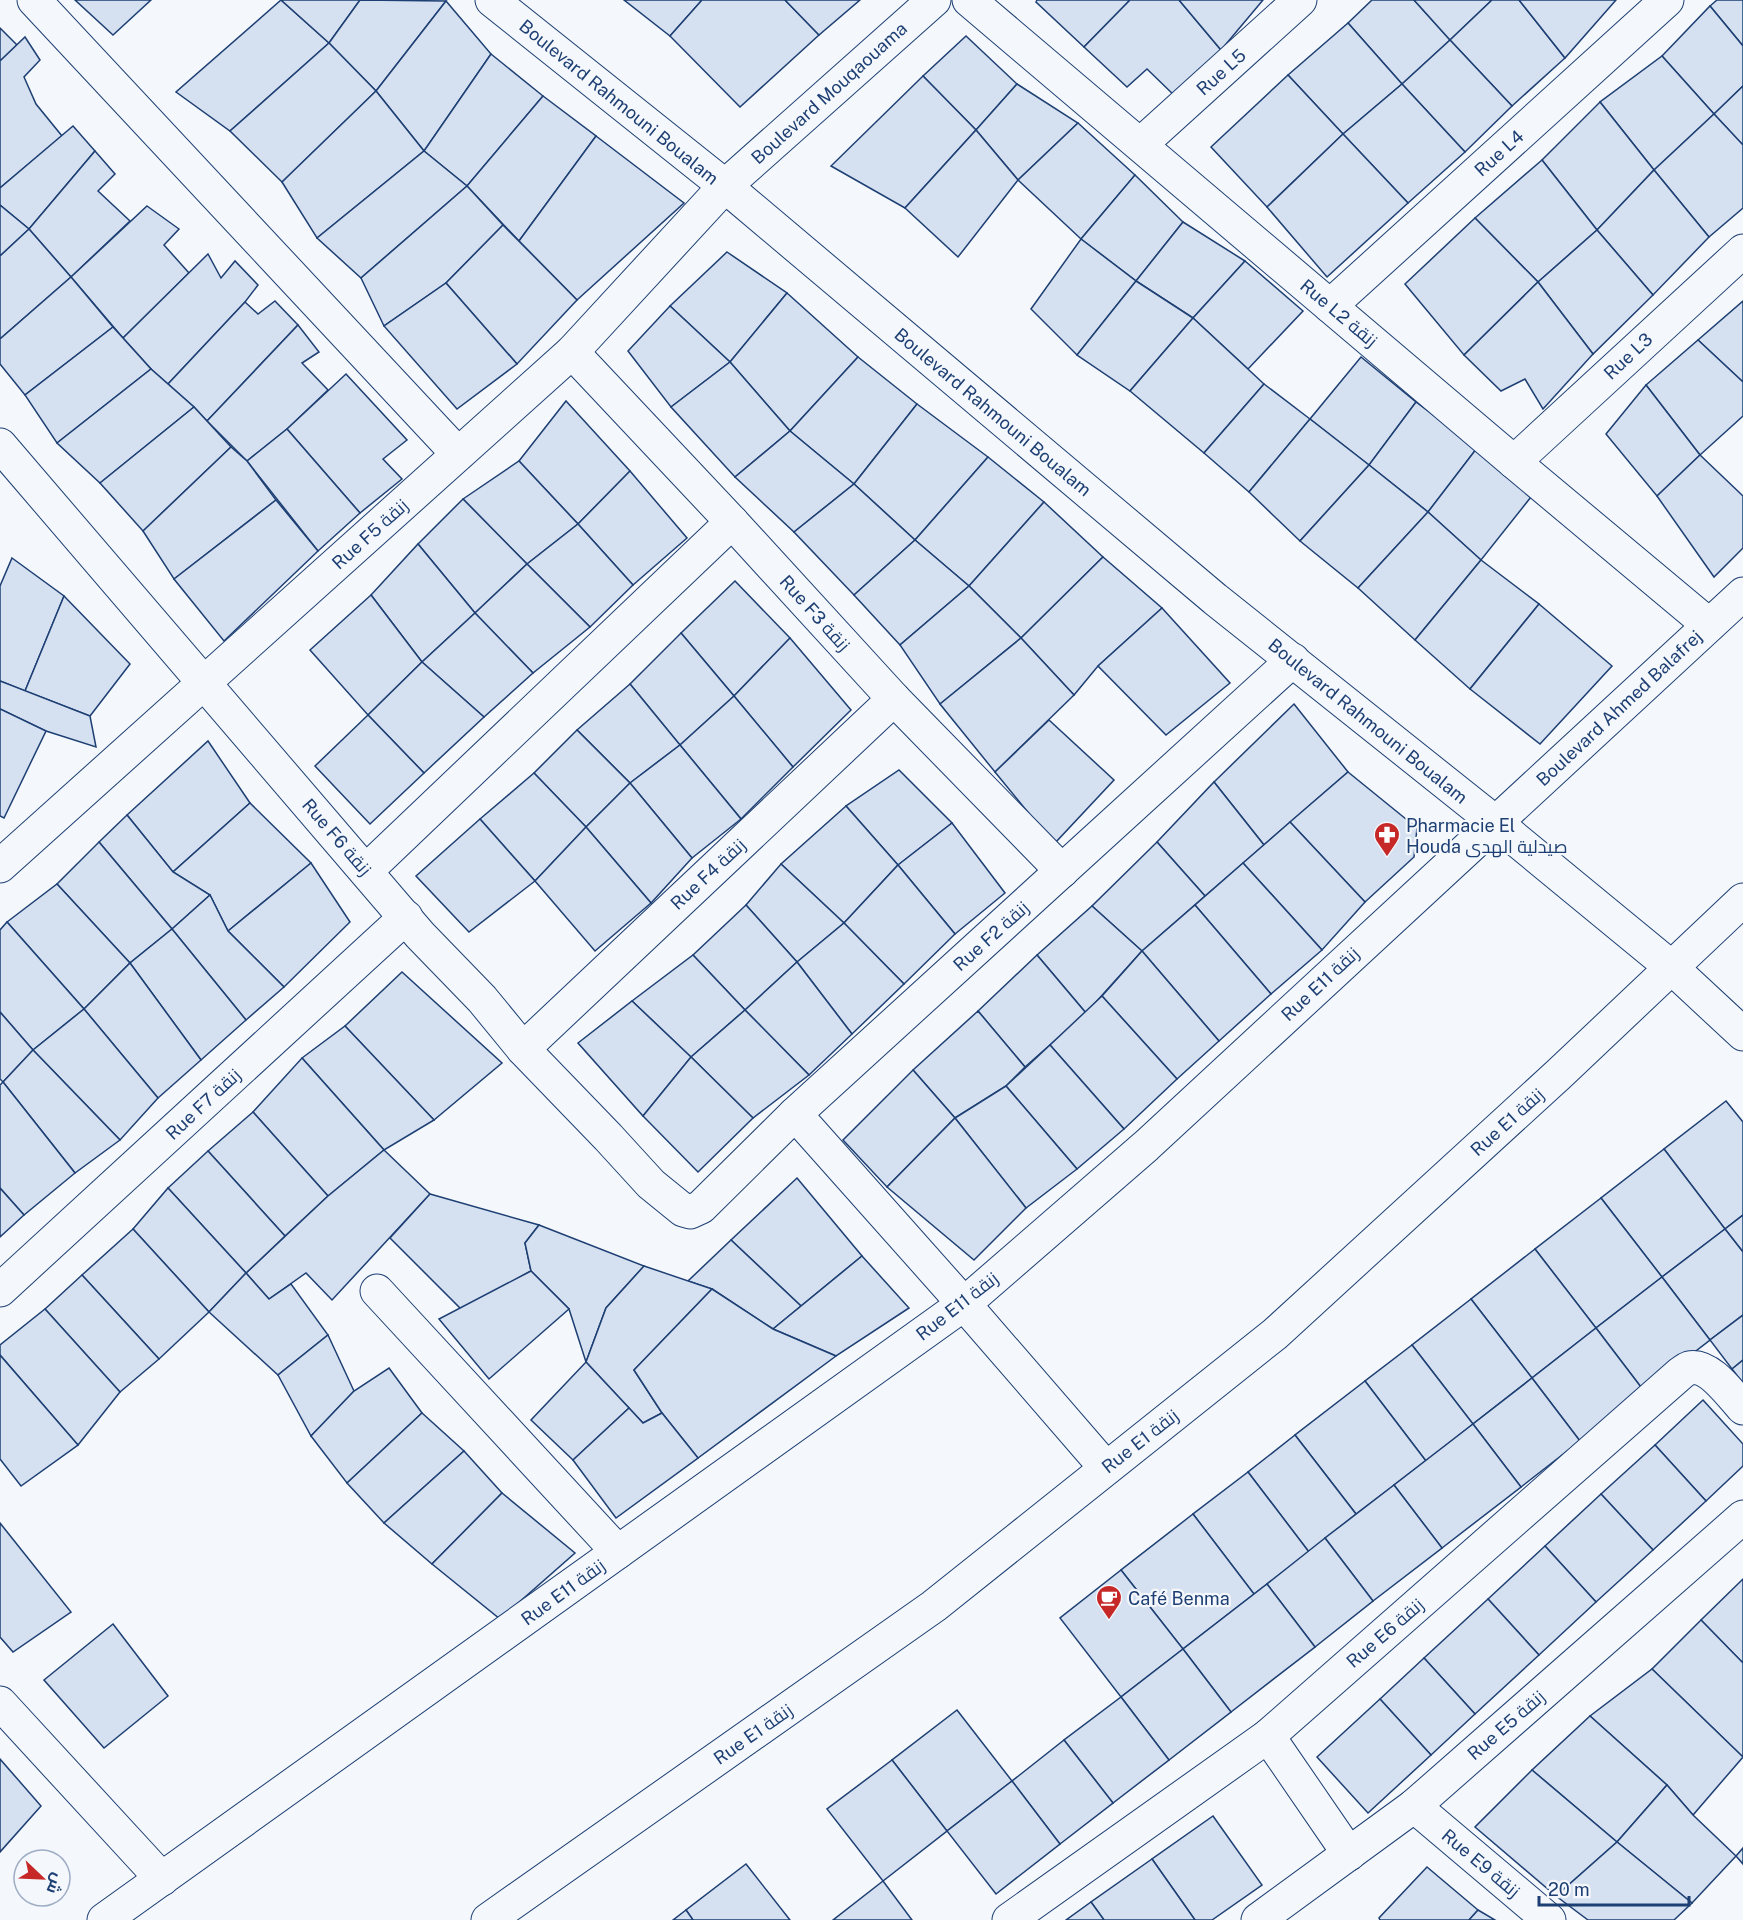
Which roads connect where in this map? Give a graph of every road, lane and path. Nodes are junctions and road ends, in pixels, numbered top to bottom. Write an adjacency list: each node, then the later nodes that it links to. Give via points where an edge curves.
1 (34, 0): 13 (street)
2 (492, 0): 8 (street, Boulevard Rahmouni Boualam)
3 (934, 0): 8 (street, Boulevard Mouqaouama)
4 (969, 0): 7 (street, Rue L2 زنقة)
5 (1300, 0): 7 (street, Rue L5)
6 (1667, 0): 10 (street, Rue L4)
7 (1141, 144): 10 (street, Rue L2 زنقة)
8 (725, 186): 11 (street, Rue F5 زنقة); 18 (street, Boulevard Rahmouni Boualam, via 1215,599)
9 (1743, 251): 14 (street, Rue L3)
10 (1330, 306): 14 (street, Rue L2 زنقة)
11 (572, 352): 13 (street, Rue F5 زنقة); 15 (street, Rue F3 زنقة)
12 (0, 445): 19 (street, Rue F6 زنقة)
13 (458, 454): 19 (street, Rue F5 زنقة)
14 (1514, 462): 17 (street, Rue L2 زنقة)
15 (732, 522): 20 (street, Rue F3 زنقة); 23 (street)
16 (1743, 594): 17 (street, Boulevard Ahmed Balafrej)
17 (1709, 625): 21 (street, Boulevard Ahmed Balafrej)
18 (1293, 660): 21 (street, Boulevard Rahmouni Boualam); 24 (street, Rue F2 زنقة)
19 (205, 683): 22 (street, Rue F5 زنقة); 23 (street, Rue F6 زنقة)
20 (894, 699): 24 (street, Rue F3 زنقة); 29 (street, Rue F4 زنقة)
21 (1496, 822): 27 (street); 34 (street, Rue E11 زنقة, via 1146,1146)
22 (0, 866)
23 (366, 871): 26 (street, Rue F6 زنقة)
24 (1062, 871): 30 (street, Rue F2 زنقة)
25 (1743, 900): 27 (street, Rue E1 زنقة)
26 (406, 917): 29 (street, Rue F6 زنقة); 32 (street, Rue F7 زنقة)
27 (1671, 967): 28 (street); 36 (street, Rue E1 زنقة, via 1275,1334)
28 (1743, 1034)
29 (523, 1049): 31 (street, Rue F6 زنقة, via 651,1185)
30 (795, 1114): 31 (street, Rue F2 زنقة, via 701,1207); 34 (street)
31 (690, 1212)
32 (0, 1290)
33 (376, 1291): 38 (street)
34 (964, 1304): 36 (street); 38 (street, Rue E11 زنقة)
35 (1743, 1408): 40 (street, Rue E6 زنقة, via 1711,1373 1690,1368 1681,1373)
36 (1106, 1468): 45 (street, Rue E1 زنقة, via 934,1606)
37 (1741, 1523): 41 (street, Rue E5 زنقة)
38 (618, 1552): 43 (street, Rue E11 زنقة)
39 (0, 1703): 43 (street)
40 (1268, 1736): 42 (street); 46 (street, Rue E6 زنقة)
41 (1414, 1806): 42 (street, Rue E5 زنقة); 48 (street, Rue E9 زنقة)
42 (1349, 1854): 47 (street, Rue E5 زنقة)
43 (162, 1879): 44 (street, Rue E11 زنقة)
44 (104, 1920)
45 (488, 1920)
46 (1009, 1920)
47 (1258, 1920)
48 (1548, 1920)

